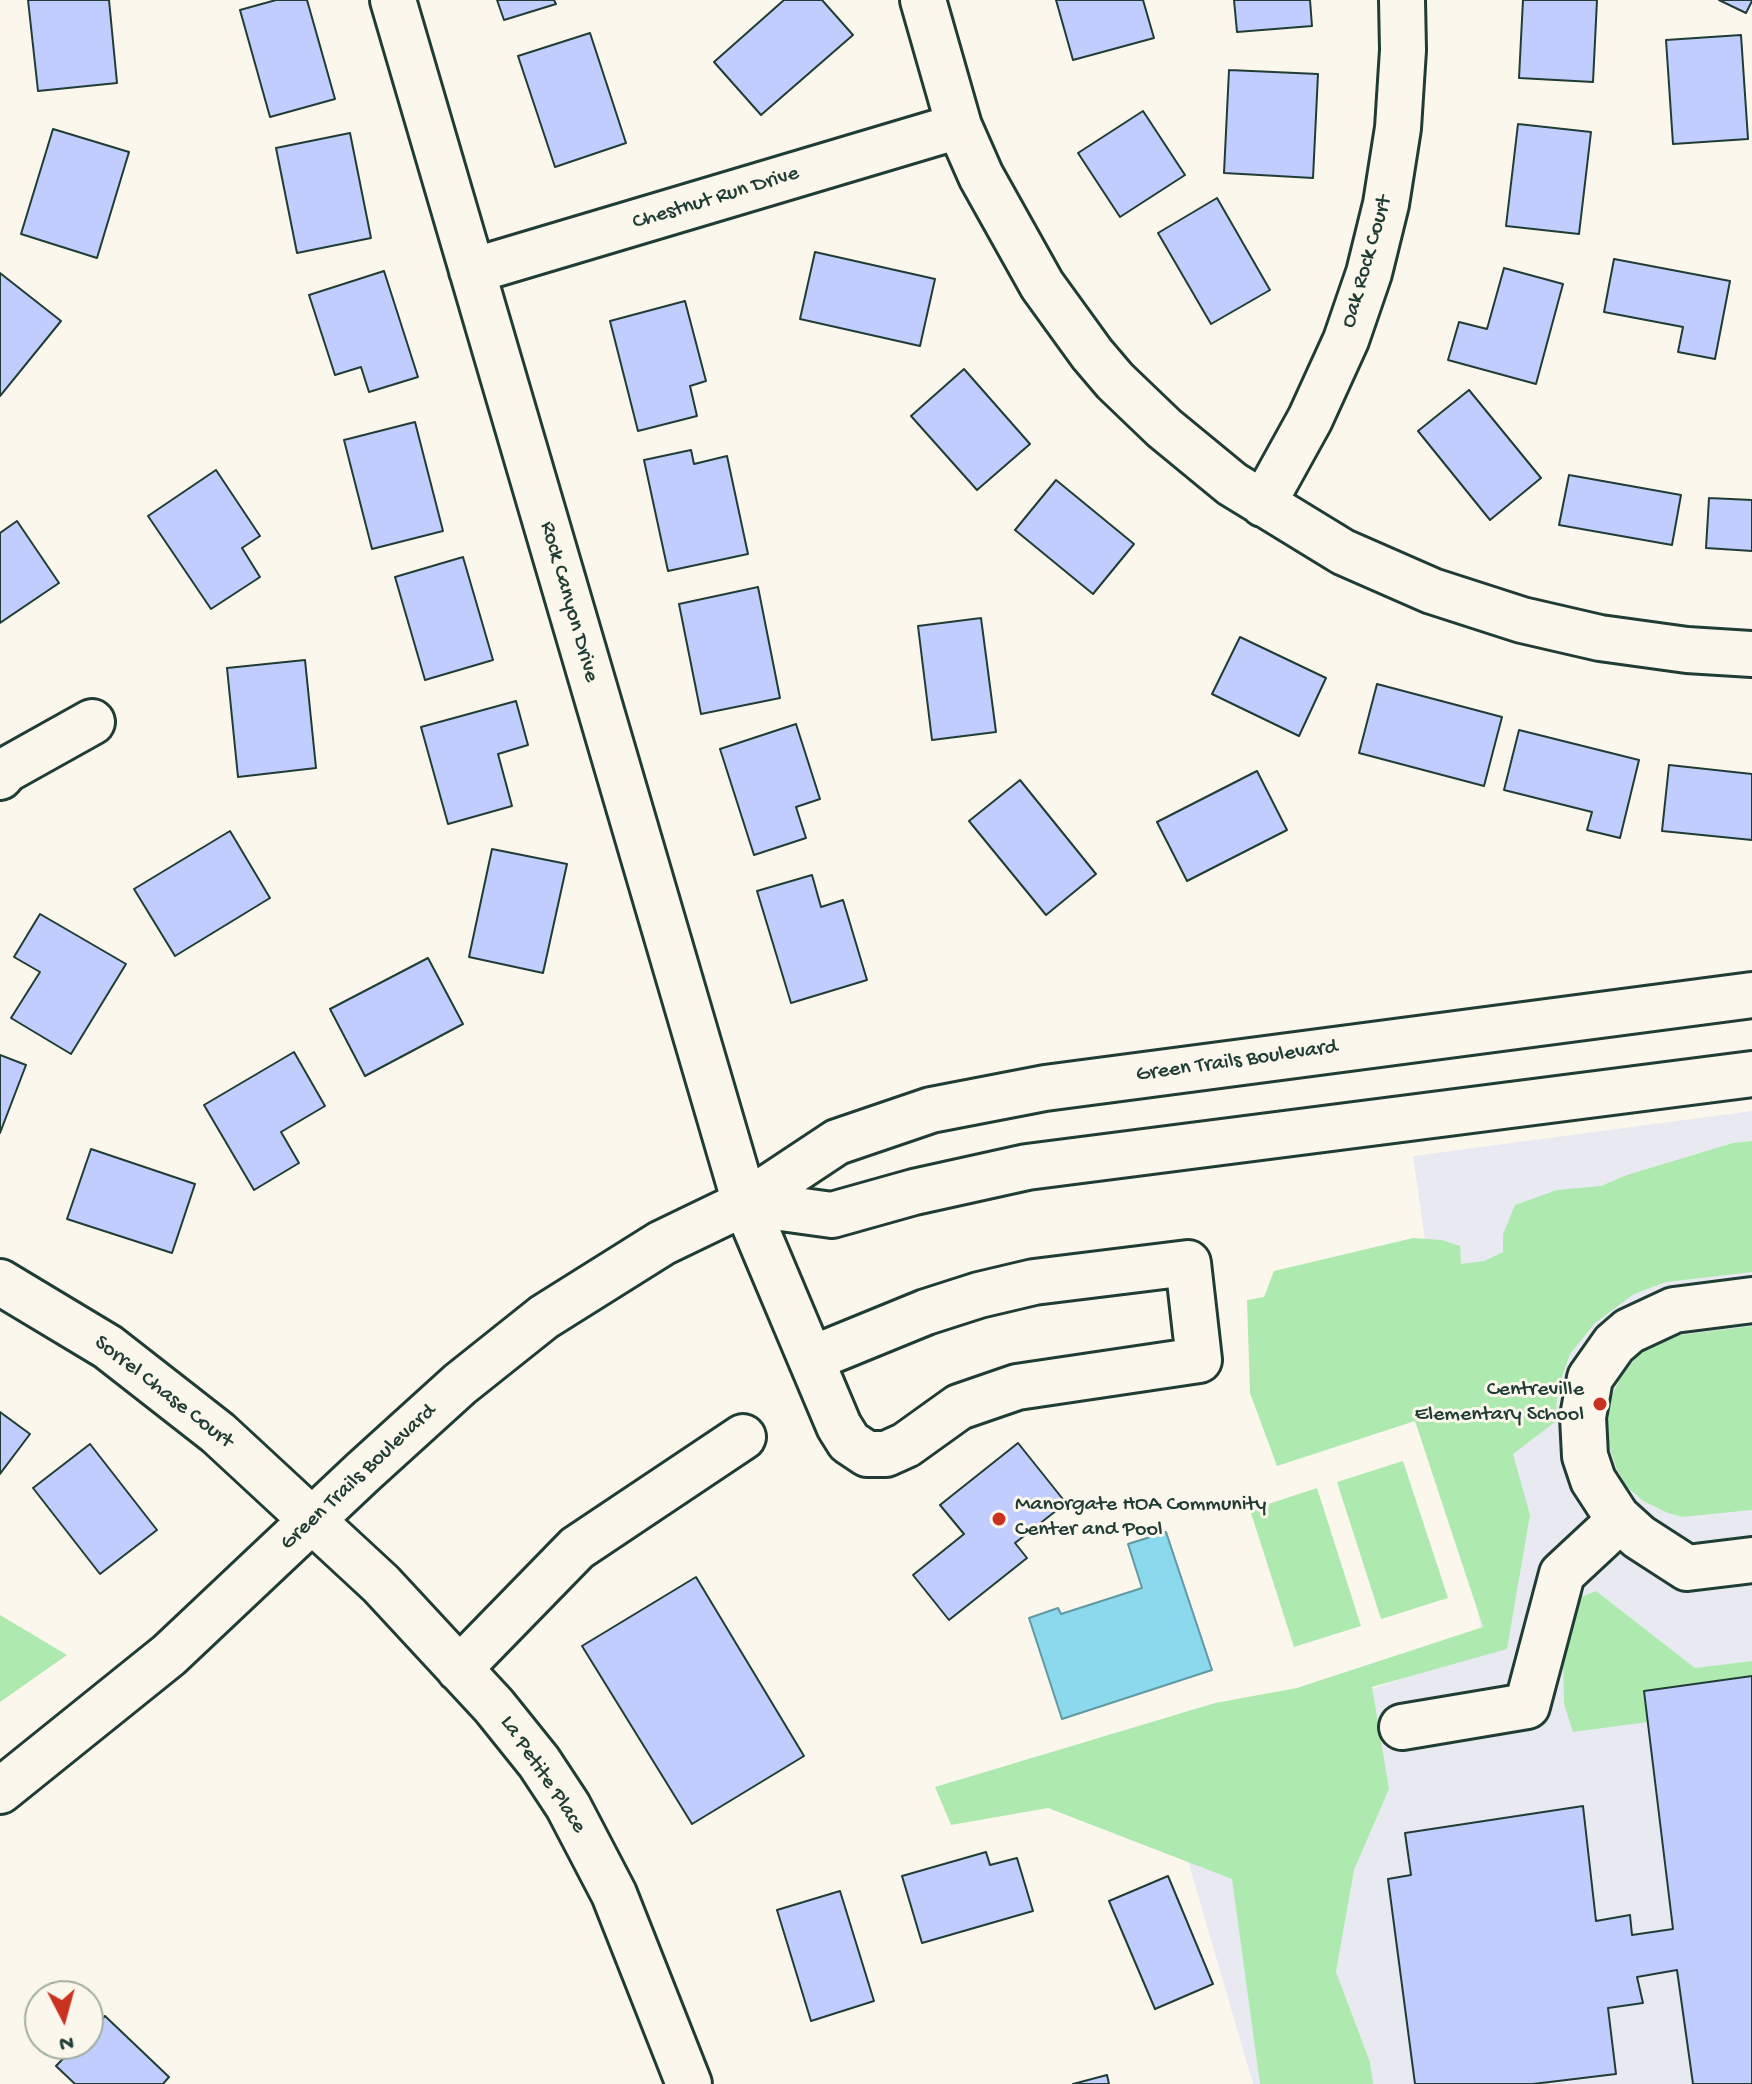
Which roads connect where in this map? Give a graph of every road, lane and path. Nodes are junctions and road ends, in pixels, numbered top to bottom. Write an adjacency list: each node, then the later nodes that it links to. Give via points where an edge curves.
1 (393, 0): 5 (street, Rock Canyon Drive)
2 (923, 0): 4 (street)
3 (1402, 0): 6 (street, Oak Rock Court, via 1398,128 1369,273 1310,419)
4 (959, 126): 5 (street, Chestnut Run Drive); 6 (street, via 1042,285 1092,354 1164,428)
5 (472, 271): 12 (street, Rock Canyon Drive)
6 (1263, 504): 7 (street, via 1343,552 1432,591 1522,620 1615,640)
7 (1752, 654)
8 (92, 722): 9 (street)
9 (0, 777)
10 (1752, 995): 12 (street, Green Trails Boulevard, via 1061,1085 931,1110 837,1142)
11 (1752, 1074): 12 (street, via 1027,1167 832,1215)
12 (745, 1203): 15 (street, Rock Canyon Drive); 18 (street, Green Trails Boulevard, via 662,1243 544,1317 460,1384)
13 (0, 1282): 18 (street, Sorrel Chase Court, via 108,1347 218,1433)
14 (1752, 1300): 17 (street, via 1674,1310 1629,1331 1590,1378 1583,1417 1585,1456 1593,1480)
15 (811, 1359): 15 (street, Rock Canyon Drive, via 849,1442 867,1454 886,1454 959,1407 1017,1387 1199,1360 1188,1263 1034,1282 979,1295)
16 (743, 1437): 20 (street, via 577,1548)
17 (1620, 1520): 19 (street, via 1687,1568); 21 (street, via 1562,1574 1527,1706)
18 (313, 1521): 20 (street, La Petite Place, via 381,1584); 22 (street, Green Trails Boulevard, via 169,1655)
19 (1752, 1560)
20 (459, 1669): 23 (street, La Petite Place, via 539,1762 568,1806 614,1894)
21 (1402, 1727)
22 (0, 1791)
23 (689, 2084)

